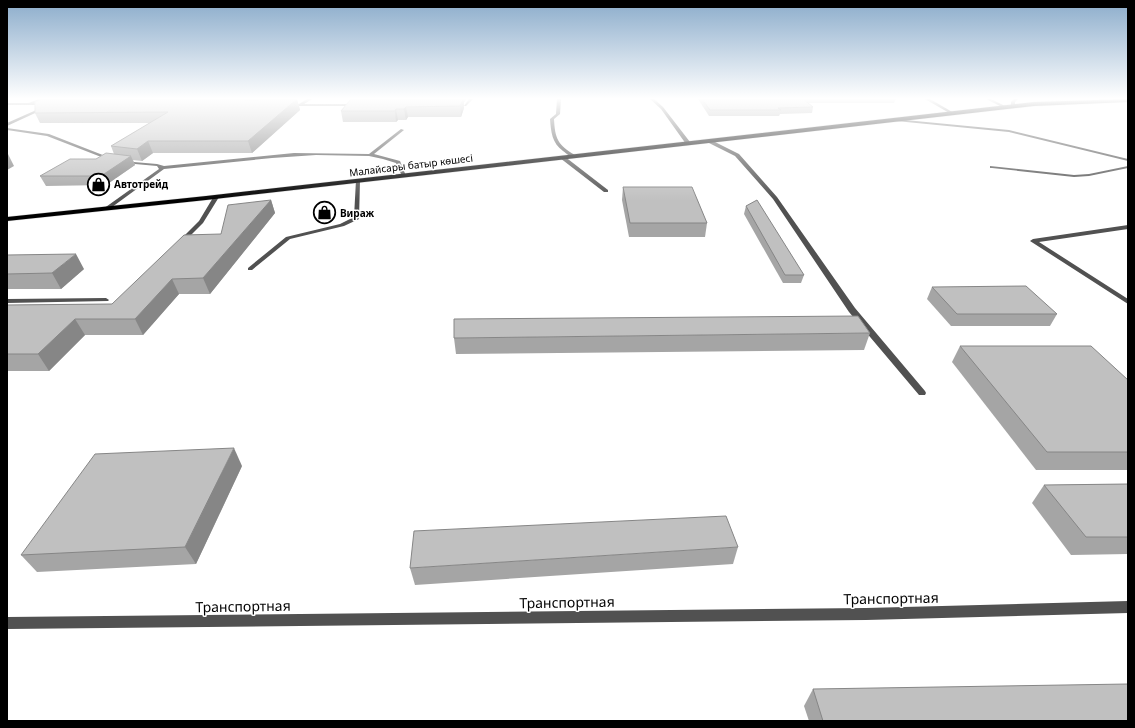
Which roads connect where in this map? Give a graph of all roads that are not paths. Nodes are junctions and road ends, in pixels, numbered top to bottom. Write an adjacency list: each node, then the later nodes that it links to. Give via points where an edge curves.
1 (34, 133): 17 (street, via 48,135 116,161 153,164)
2 (398, 133): 9 (street)
3 (553, 133): 12 (street, via 559,147)
4 (681, 133): 8 (street)
5 (779, 133): 7 (highway, Малайсары батыр көшесі)
6 (1017, 133): 10 (street)
7 (709, 141): 8 (highway, Малайсары батыр көшесі); 30 (street, via 737,155 775,198 852,310)
8 (688, 143): 12 (highway, Малайсары батыр көшесі)
9 (371, 154): 17 (street, via 310,154); 18 (street, via 398,162)
10 (1108, 154): 11 (street); 14 (street)
11 (1128, 154)
12 (573, 156): 13 (highway, Малайсары батыр көшесі)
13 (562, 158): 18 (highway, Малайсары батыр көшесі); 20 (street)
14 (1128, 160)
15 (992, 167): 16 (street, via 1074,176)
16 (1128, 167)
17 (162, 168): 22 (street)
18 (404, 176): 19 (highway, Малайсары батыр көшесі)
19 (358, 181): 21 (highway, Малайсары батыр көшесі); 26 (street, via 357,218 288,238)
20 (606, 191)
21 (216, 197): 22 (highway, Малайсары батыр көшесі); 25 (street, via 201,222)
22 (106, 209): 23 (highway, Малайсары батыр көшесі)
23 (7, 219)
24 (1128, 227): 29 (street, via 1033,241)
25 (179, 245)
26 (250, 269)
27 (106, 300): 28 (street)
28 (7, 301)
29 (1128, 302)
30 (922, 393)
31 (1128, 607): 32 (street, Транспортная, via 866,614)
32 (7, 623)

